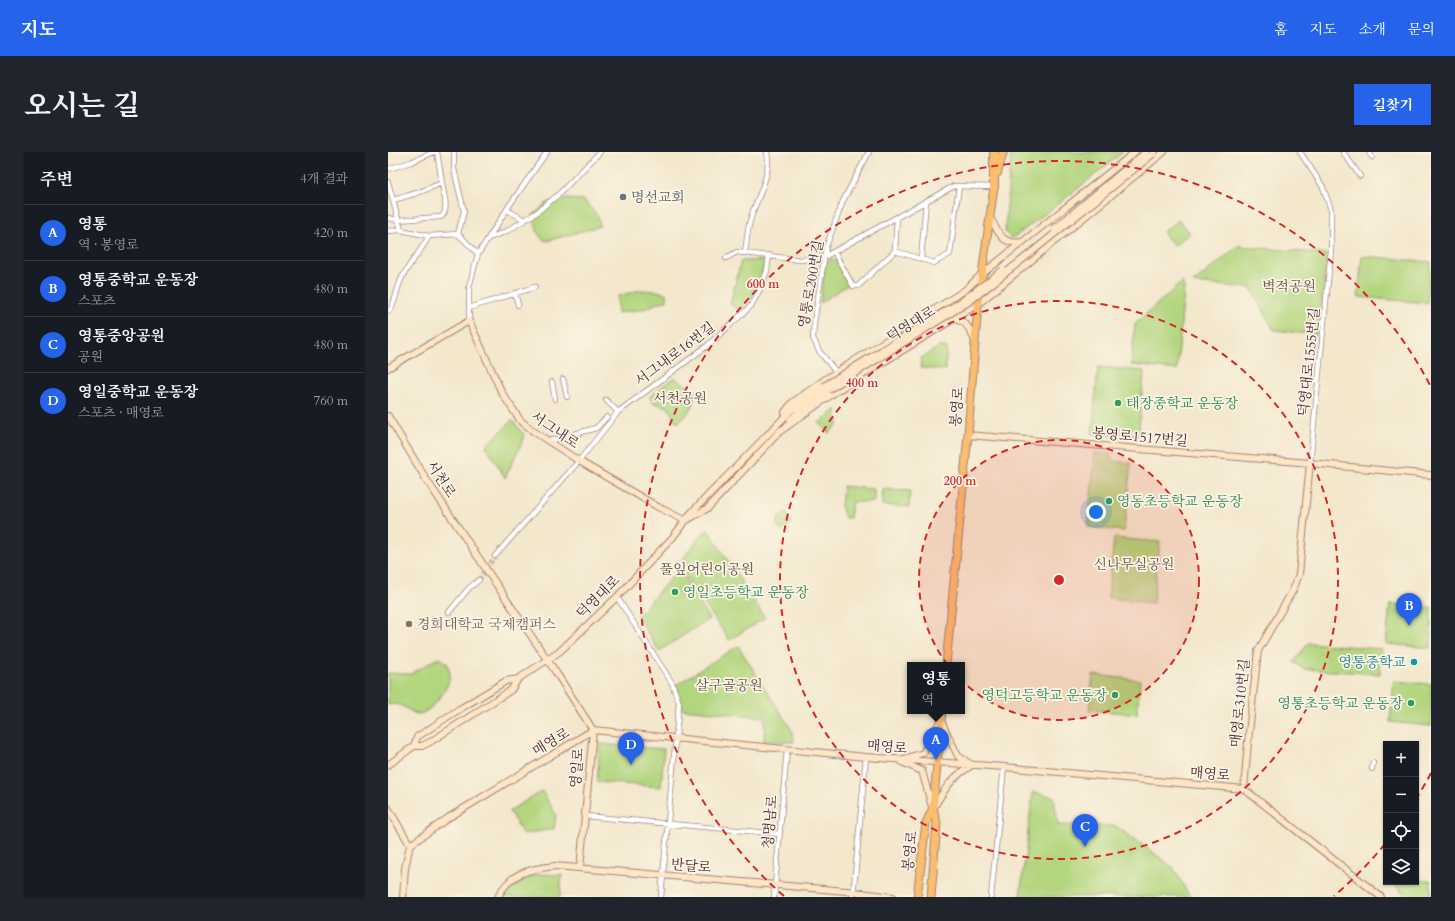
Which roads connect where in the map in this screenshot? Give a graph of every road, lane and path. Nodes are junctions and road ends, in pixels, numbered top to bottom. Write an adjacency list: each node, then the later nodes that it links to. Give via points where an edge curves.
1 (434, 152): 17 (street)
2 (437, 152): 20 (street)
3 (454, 152): 33 (street, via 454,169 464,211)
4 (547, 152): 25 (street, 서그내로)
5 (600, 152): 30 (street, via 558,194)
6 (767, 152): 37 (street, via 769,163 749,221)
7 (869, 152): 42 (street, 영통로200번길, via 843,201)
8 (994, 152): 21 (highway, 봉영로)
9 (1003, 152): 21 (highway)
10 (1134, 152): 36 (street)
11 (1164, 152): 48 (street)
12 (1300, 152): 75 (street, 덕영대로1555번길, via 1323,187 1331,210 1331,251)
13 (1343, 152): 18 (street)
14 (1369, 152): 16 (street)
15 (1151, 153): 59 (street, 덕영대로, bridge, via 965,299)
16 (1372, 158)
17 (388, 169)
18 (1360, 176)
19 (388, 182): 23 (street)
20 (442, 182): 23 (street); 29 (street, via 446,210 444,215)
21 (994, 184): 22 (street); 28 (main road, 봉영로)
22 (959, 186): 24 (street, via 954,186); 44 (street, via 950,254 934,263)
23 (393, 200): 29 (street)
24 (926, 201): 26 (street); 44 (street)
25 (507, 210): 30 (street); 35 (street, 서그내로)
26 (897, 217): 38 (street); 39 (street)
27 (388, 218): 29 (street)
28 (990, 218): 36 (street, via 1004,239 1014,243); 45 (main road, 봉영로)
29 (398, 220): 31 (street)
30 (525, 220): 35 (street)
31 (401, 230): 32 (street); 34 (street)
32 (388, 231)
33 (458, 234): 34 (street); 40 (street)
34 (429, 236): 51 (street, via 400,282 394,305)
35 (488, 239): 40 (street, 서그내로)
36 (1024, 241): 45 (street)
37 (745, 252): 41 (street); 43 (street, via 737,252)
38 (834, 252): 39 (street, via 853,286 858,286); 42 (street)
39 (895, 252): 44 (street)
40 (478, 254): 50 (street, 서그내로, via 469,287)
41 (769, 255): 42 (street, via 801,260); 64 (street, 서그내로16번길, via 767,271 751,306 707,346)
42 (824, 257): 56 (street, 영통로200번길, via 813,338 819,351)
43 (726, 258)
44 (921, 260)
45 (982, 275): 48 (main road, 봉영로); 56 (street, via 965,290)
46 (535, 287): 47 (street)
47 (515, 293): 49 (street); 50 (street)
48 (978, 304): 52 (street); 54 (main road, 봉영로)
49 (518, 305)
50 (469, 308): 53 (street, 서그내로)
51 (389, 311)
52 (953, 319): 54 (street, via 962,320); 71 (street, via 838,390)
53 (469, 321): 55 (street); 73 (street, 서그내로, via 498,386 508,402 520,420)
54 (975, 341): 72 (main road, 봉영로)
55 (388, 368)
56 (836, 372): 69 (street, via 792,403)
57 (563, 379): 60 (street)
58 (552, 382): 61 (street)
59 (826, 388): 69 (street, 덕영대로, via 792,409); 71 (street, 덕영대로)
60 (567, 397)
61 (556, 399)
62 (606, 400): 64 (street)
63 (603, 412): 66 (street)
64 (618, 412): 67 (street, 서그내로16번길)
65 (388, 416): 82 (street, 서천로, bridge, via 426,479)
66 (607, 416): 67 (street); 68 (street)
67 (611, 420): 70 (street, 서그내로16번길)
68 (599, 425): 70 (street); 73 (street)
69 (774, 428): 77 (street, 덕영대로)
70 (604, 429): 74 (street, 서그내로16번길)
71 (779, 432): 77 (street, 덕영대로, via 708,508)
72 (968, 435): 75 (street, 봉영로1517번길); 83 (main road, 봉영로)
73 (548, 441): 74 (street, 서그내로)
74 (579, 461): 77 (street, 서그내로); 78 (street, 서그내로16번길)
75 (1310, 463): 76 (street, 봉영로1517번길); 99 (street, 매영로310번길, via 1299,574 1293,590 1258,651)
76 (1431, 475)
77 (686, 521): 80 (street, 덕영대로)
78 (495, 556)
79 (479, 580): 81 (street)
80 (617, 597): 82 (street, 덕영대로); 88 (street, via 674,688 679,704)
81 (449, 612)
82 (547, 660): 84 (street, 덕영대로); 87 (street, 영일로)
83 (946, 662)
84 (518, 679): 89 (street, 덕영대로, via 511,690 422,746); 89 (street, 덕영대로, via 506,681 458,710 417,737)
85 (942, 714): 86 (main road, 봉영로)
86 (941, 720): 92 (street, via 923,753); 93 (main road, 봉영로); 96 (street, via 958,756)
87 (593, 730): 88 (street, 매영로); 102 (street, 영일로); 105 (street, 매영로, via 448,818)
88 (675, 739): 90 (street, 매영로); 103 (street)
89 (414, 746): 95 (street, 덕영대로)
90 (787, 750): 91 (street, 매영로); 104 (street, 청명남로)
91 (866, 758): 92 (street, 매영로); 109 (street)
92 (898, 760): 93 (street, 매영로); 101 (street, via 922,771)
93 (937, 763): 96 (street, 매영로); 101 (main road, 봉영로)
94 (1373, 763): 98 (street)
95 (388, 765)
96 (972, 765): 97 (street, 매영로); 101 (street, via 948,784)
97 (1004, 767): 99 (street, 매영로); 117 (street)
98 (1372, 769)
99 (1244, 789): 118 (street, 매영로)
100 (388, 808): 105 (street)
101 (933, 808): 115 (main road, 봉영로, via 926,823); 116 (main road, 봉영로, via 937,823)
102 (585, 816): 103 (street); 106 (street, 영일로)
103 (668, 824): 104 (street); 107 (street)
104 (780, 834): 108 (street, 청명남로)
105 (410, 845): 110 (street)
106 (580, 868): 107 (street, 반달로); 111 (street, 반달로, via 534,868 515,876)
107 (663, 876): 108 (street, 반달로); 112 (street)
108 (775, 885): 109 (street, 반달로); 113 (street, 청명남로)
109 (853, 895): 114 (street, 반달로)
110 (403, 897)
111 (498, 897)
112 (661, 897)
113 (774, 897)
114 (893, 897)
115 (918, 897)
116 (931, 897)
117 (991, 897)
118 (1381, 897)

